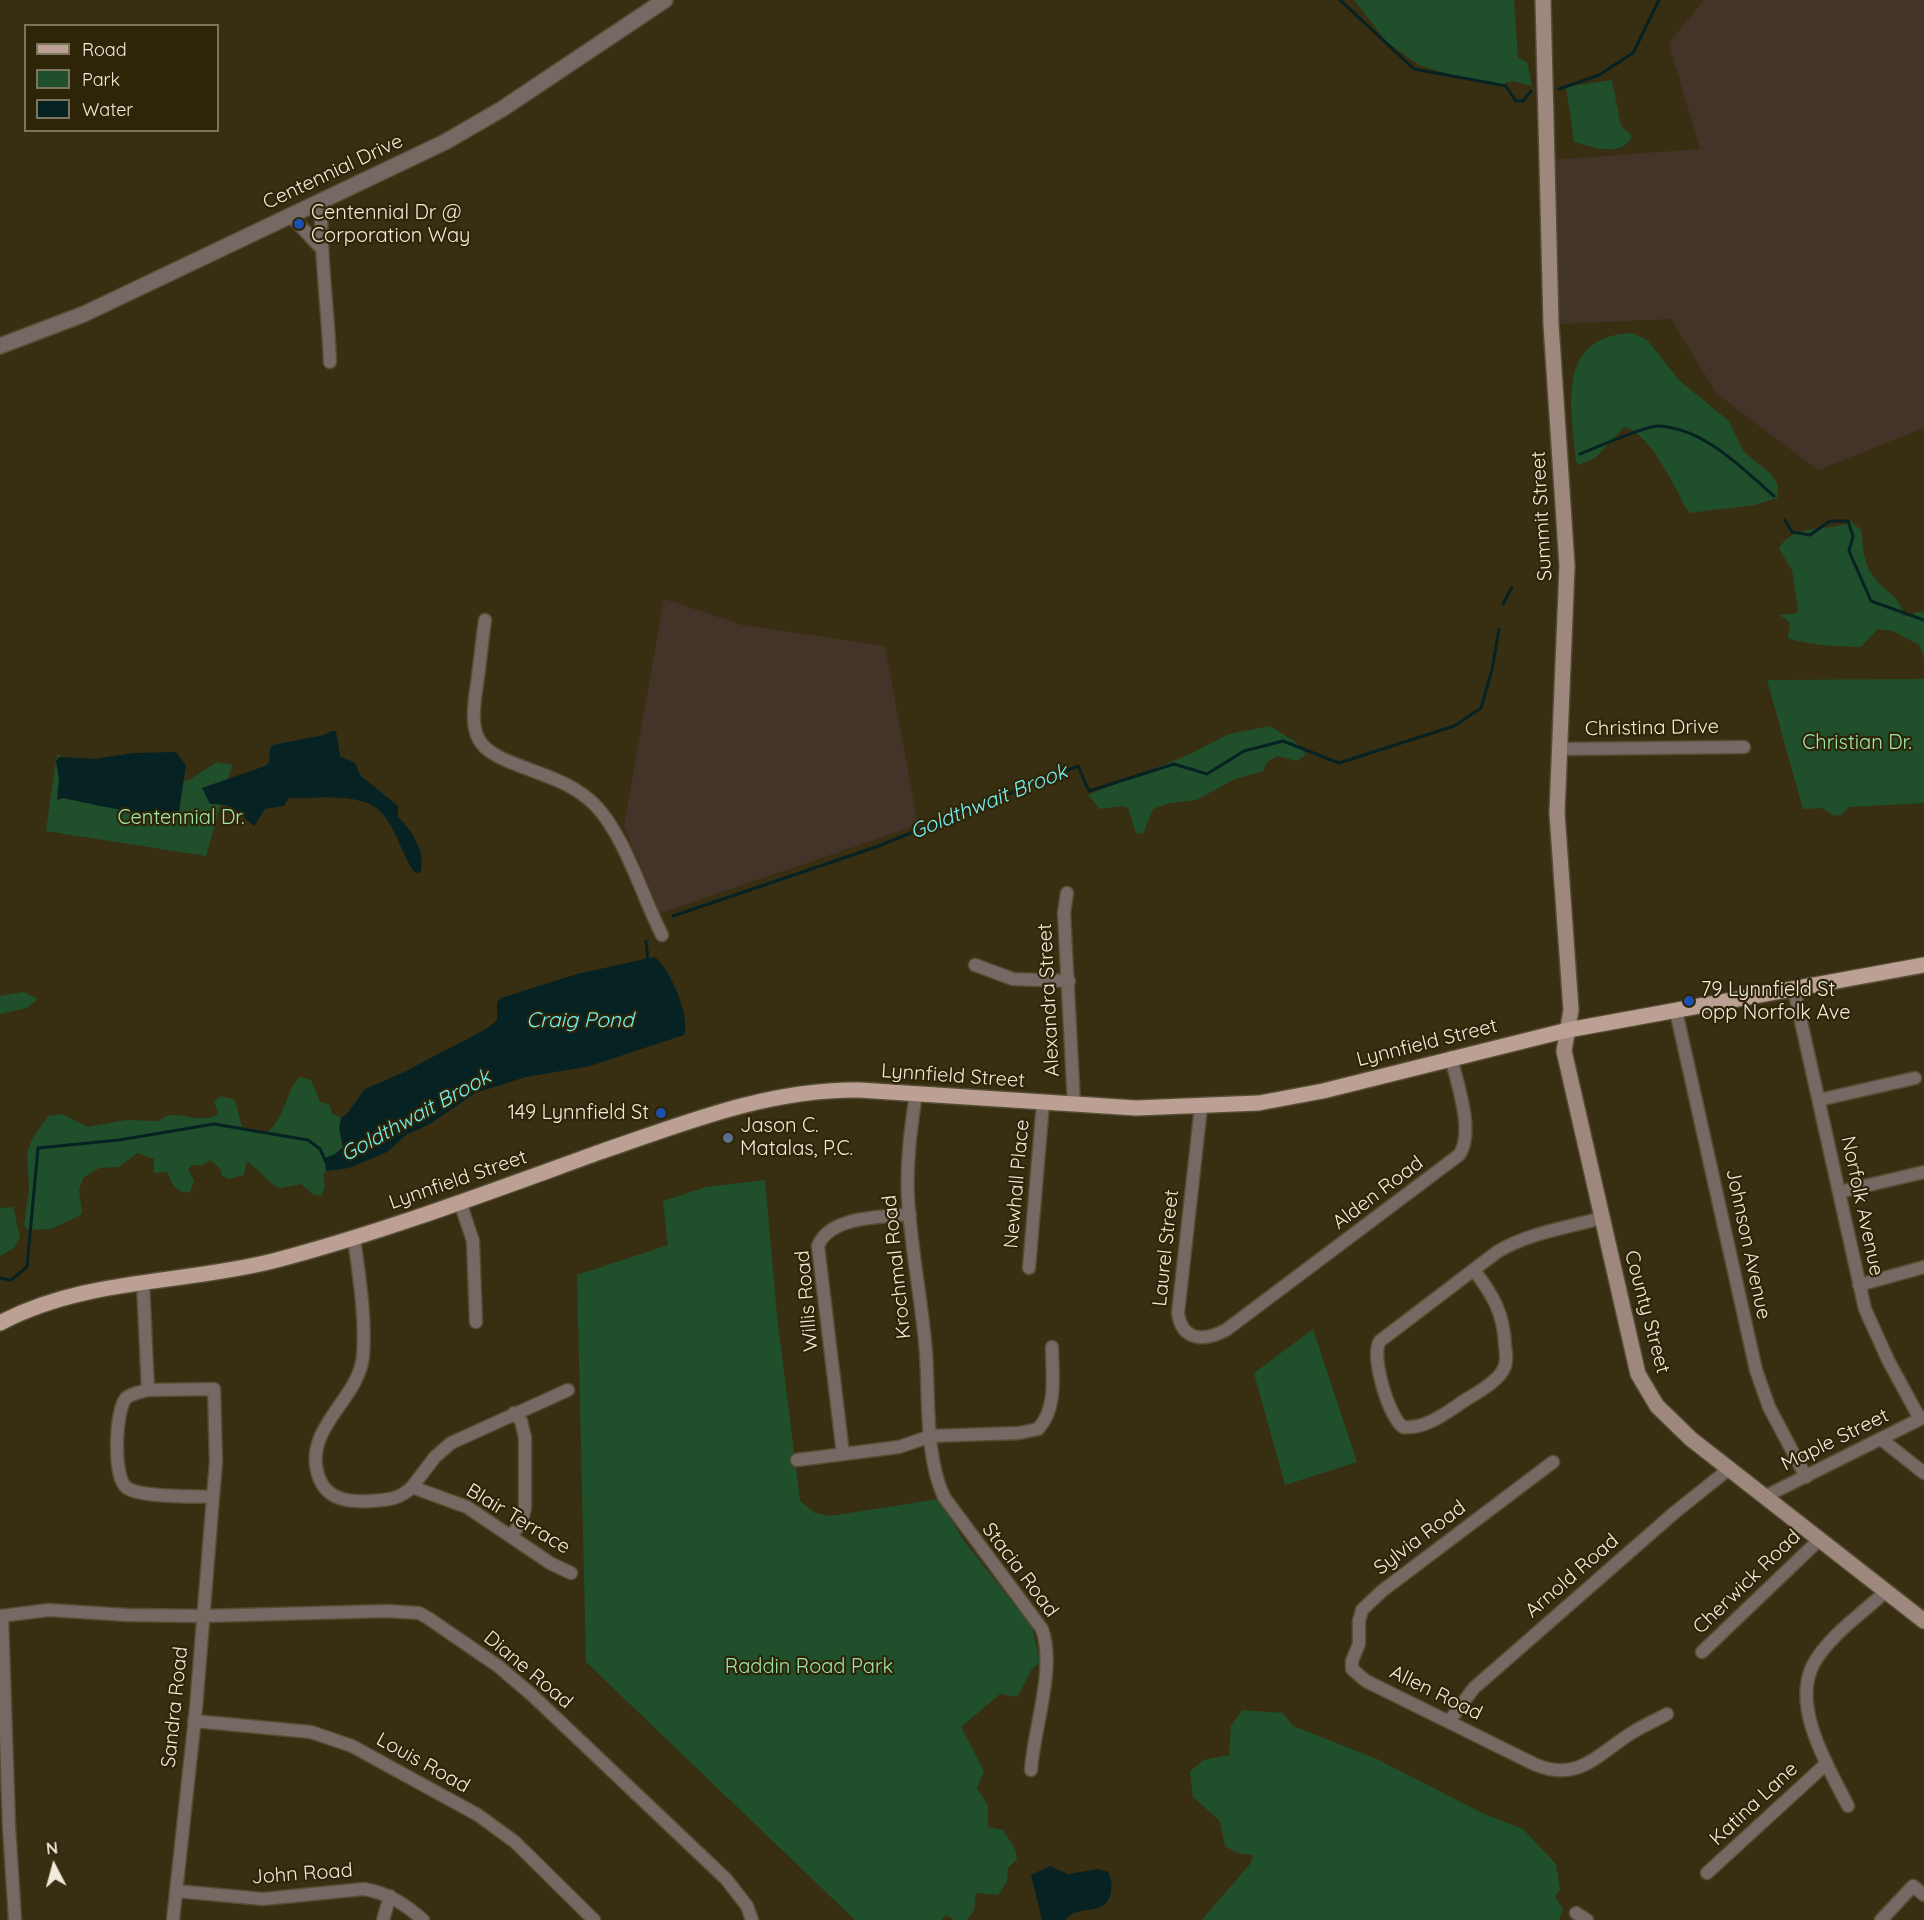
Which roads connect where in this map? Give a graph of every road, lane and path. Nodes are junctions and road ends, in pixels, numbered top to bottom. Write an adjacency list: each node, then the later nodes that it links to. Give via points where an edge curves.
1 (665, 0): 3 (street, Centennial Drive, via 476,124)
2 (1543, 0): 10 (main road, Summit Street, via 1551,324 1567,566)
3 (321, 201): 4 (street, Centennial Drive); 5 (street)
4 (290, 215): 5 (street); 6 (street, Centennial Drive, via 84,314)
5 (320, 247): 7 (street)
6 (0, 346)
7 (330, 362)
8 (485, 620): 12 (street, via 472,714 474,732 500,758 556,779 586,796 616,834)
9 (1744, 747): 10 (street, Christina Drive)
10 (1560, 749): 18 (main road, Summit Street, via 1557,829 1571,1010)
11 (1067, 892): 15 (street, Alexandra Street, via 1064,913)
12 (663, 935)
13 (975, 965): 15 (street, via 1012,979)
14 (1924, 965): 16 (main road, Lynnfield Street)
15 (1069, 981): 24 (street, Alexandra Street)
16 (1794, 990): 17 (main road, Lynnfield Street); 22 (street, Norfolk Avenue)
17 (1676, 1011): 18 (main road, Lynnfield Street); 52 (street, Johnson Avenue, via 1756,1370 1769,1407)
18 (1568, 1030): 19 (main road, Lynnfield Street); 30 (main road, County Street, via 1564,1051)
19 (1451, 1057): 25 (main road, Lynnfield Street, via 1300,1097); 37 (street, Alden Road, via 1467,1132 1464,1149)
20 (1915, 1078): 22 (street)
21 (916, 1093): 23 (main road, Lynnfield Street); 28 (main road, Lynnfield Street, via 819,1091 746,1104); 29 (street, Krochmal Road, via 908,1163)
22 (1819, 1100): 27 (street, Norfolk Avenue)
23 (1042, 1104): 24 (main road, Lynnfield Street); 33 (street, Newhall Place)
24 (1074, 1105): 25 (main road, Lynnfield Street)
25 (1201, 1107): 37 (street, Laurel Street, via 1182,1259 1179,1322 1190,1336 1199,1338 1215,1335)
26 (1924, 1172): 27 (street)
27 (1839, 1191): 36 (street, Norfolk Avenue)
28 (460, 1202): 31 (main road, Lynnfield Street); 38 (street, via 473,1241)
29 (910, 1214): 45 (street, Krochmal Road, via 924,1326); 47 (street, Willis Road, via 840,1225 826,1232 818,1246)
30 (1601, 1218): 34 (street, via 1524,1239 1497,1252); 50 (main road, County Street, via 1642,1382 1677,1427)
31 (354, 1238): 35 (main road, Lynnfield Street, via 239,1268); 53 (street, via 363,1356 357,1376 319,1440 317,1470 325,1488 350,1501 398,1498)
32 (1924, 1267): 36 (street)
33 (1029, 1268)
34 (1474, 1270): 34 (street, via 1501,1314 1504,1369 1437,1419 1403,1427 1393,1416 1376,1360 1376,1346)
35 (143, 1283): 39 (main road, Lynnfield Street, via 62,1296); 41 (street)
36 (1859, 1286): 44 (street, Norfolk Avenue, via 1880,1345)
37 (1238, 1321)
38 (476, 1322)
39 (0, 1323)
40 (1052, 1347): 45 (street, via 1052,1400 1038,1429)
41 (148, 1390): 54 (street, Sandra Road, via 214,1389); 54 (street, via 131,1395 122,1406 117,1469 122,1482 134,1491)
42 (568, 1390): 43 (street)
43 (514, 1413): 53 (street, via 442,1449); 56 (street, via 525,1437 525,1508 521,1524)
44 (1922, 1418): 46 (street, Maple Street)
45 (931, 1436): 47 (street, via 899,1447); 69 (street, Stacia Road, via 937,1482 944,1497 1042,1629 1046,1641 1047,1666)
46 (1881, 1439): 51 (street); 52 (street, Maple Street)
47 (843, 1454): 48 (street)
48 (797, 1460)
49 (1553, 1462): 64 (street, Sylvia Road, via 1362,1610)
50 (1729, 1469): 55 (main road, County Street); 66 (street, Arnold Road, via 1474,1688)
51 (1924, 1473)
52 (1806, 1477): 55 (street, Maple Street)
53 (412, 1486): 56 (street, Blair Terrace, via 467,1507)
54 (213, 1497): 61 (street, Sandra Road)
55 (1764, 1497): 57 (main road, County Street)
56 (510, 1536): 58 (street, Blair Terrace)
57 (1820, 1540): 59 (main road, County Street); 63 (street, Cherwick Road)
58 (572, 1573)
59 (1886, 1591): 62 (main road, County Street); 68 (street, via 1813,1664 1808,1686 1809,1710)
60 (1, 1616): 61 (street, Diane Road, via 49,1610); 76 (street)
61 (203, 1616): 67 (street, Sandra Road); 81 (street, Diane Road, via 419,1613 498,1666 532,1695 726,1879 747,1906)
62 (1924, 1621)
63 (1702, 1652)
64 (1353, 1670): 66 (street, Allen Road, via 1366,1681)
65 (1667, 1714): 66 (street, Allen Road, via 1574,1769 1545,1768)
66 (1450, 1720)
67 (194, 1721): 72 (street, Sandra Road); 80 (street, Louis Road, via 311,1732 352,1746 478,1815 505,1834)
68 (1826, 1764): 70 (street); 71 (street, Katina Lane)
69 (1031, 1770)
70 (1848, 1806)
71 (1707, 1873)
72 (176, 1891): 74 (street, John Road, via 263,1899 364,1889); 77 (street, Sandra Road)
73 (1924, 1895): 83 (street, via 1913,1886)
74 (390, 1896): 78 (street); 79 (street, John Road)
75 (1576, 1913): 82 (street)
76 (15, 1920)
77 (173, 1920)
78 (382, 1920)
79 (423, 1920)
80 (594, 1920)
81 (752, 1920)
82 (1587, 1920)
83 (1881, 1920)

